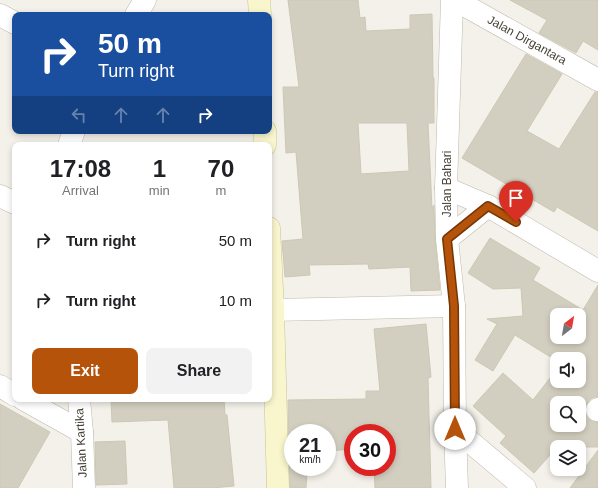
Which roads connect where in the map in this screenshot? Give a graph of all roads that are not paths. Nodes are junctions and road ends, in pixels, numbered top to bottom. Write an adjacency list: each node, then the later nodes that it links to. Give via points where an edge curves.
1 (145, 0): 4 (street)
2 (259, 0): 5 (main road)
3 (454, 0): 8 (street, Jalan Dirgantara); 9 (street, Jalan Bahari)
4 (138, 12)
5 (260, 12)
6 (0, 14): 7 (street)
7 (12, 21)
8 (598, 80)
9 (446, 188): 12 (street); 13 (street, Jalan Bahari)
10 (0, 196): 11 (street)
11 (12, 202)
12 (488, 206): 13 (street); 14 (street)
13 (447, 239): 16 (street, Jalan Bahari)
14 (598, 271)
15 (272, 290): 17 (main road)
16 (454, 306): 17 (street); 22 (street, Jalan Bahari)
17 (273, 310): 25 (main road)
18 (0, 386): 19 (street)
19 (12, 392)
20 (28, 402): 23 (street)
21 (79, 402): 23 (street, Jalan Kartika)
22 (455, 429): 26 (street, Jalan Bahari); 27 (street)
23 (82, 432): 24 (street, Jalan Kartika)
24 (84, 488)
25 (278, 488)
26 (457, 488)
27 (525, 488)

